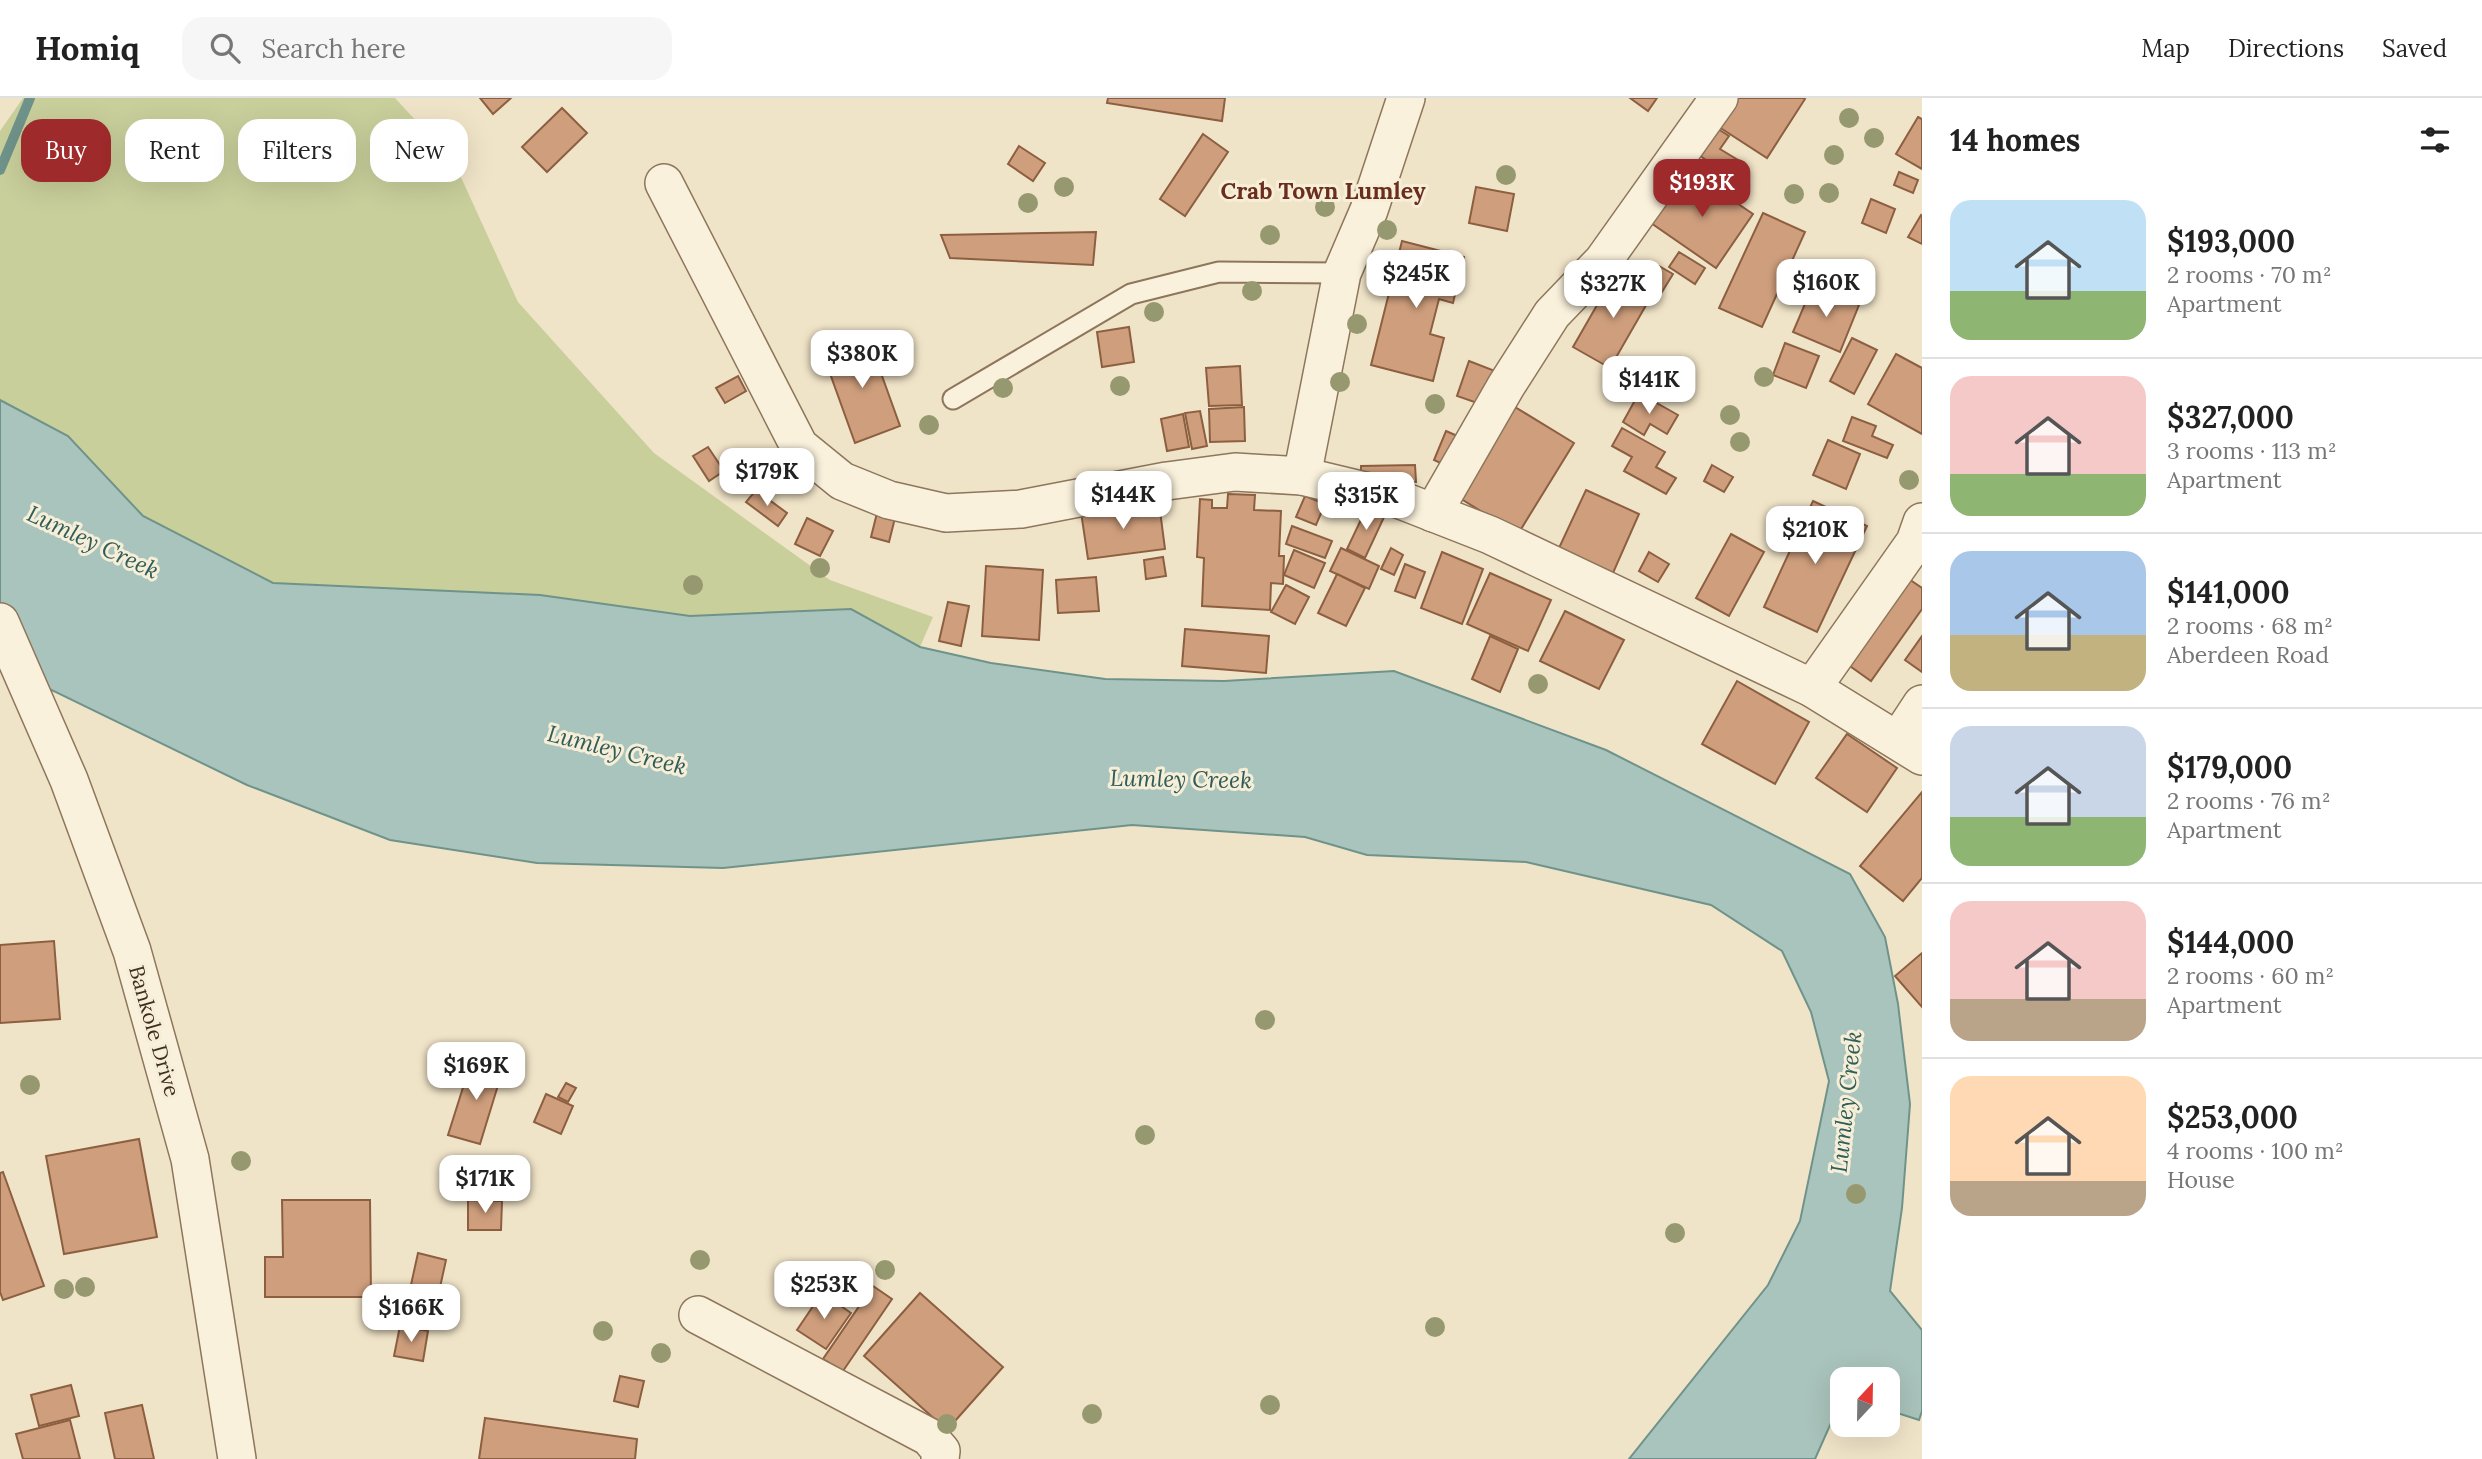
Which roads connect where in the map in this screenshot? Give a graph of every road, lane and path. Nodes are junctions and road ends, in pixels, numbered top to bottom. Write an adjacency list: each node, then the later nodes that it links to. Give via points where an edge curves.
1 (1406, 98): 4 (street)
2 (1719, 98): 7 (street, via 1603,261 1552,314)
3 (664, 183): 6 (street, via 799,446 842,481 889,500 946,513 1021,509 1235,472)
4 (1342, 273): 5 (lane, via 1219,272 1131,293); 6 (street)
5 (953, 399)
6 (1302, 477): 7 (street, via 1398,499)
7 (1433, 513): 10 (street, via 1490,535)
8 (1922, 522): 10 (street, via 1914,542)
9 (0, 622): 14 (street, Bankole Drive, via 69,780 132,951 190,1159)
10 (1812, 688): 12 (street)
11 (1922, 705): 12 (street)
12 (1911, 747)
13 (698, 1315): 15 (street, via 929,1437 942,1451)
14 (237, 1459)
15 (940, 1459)

